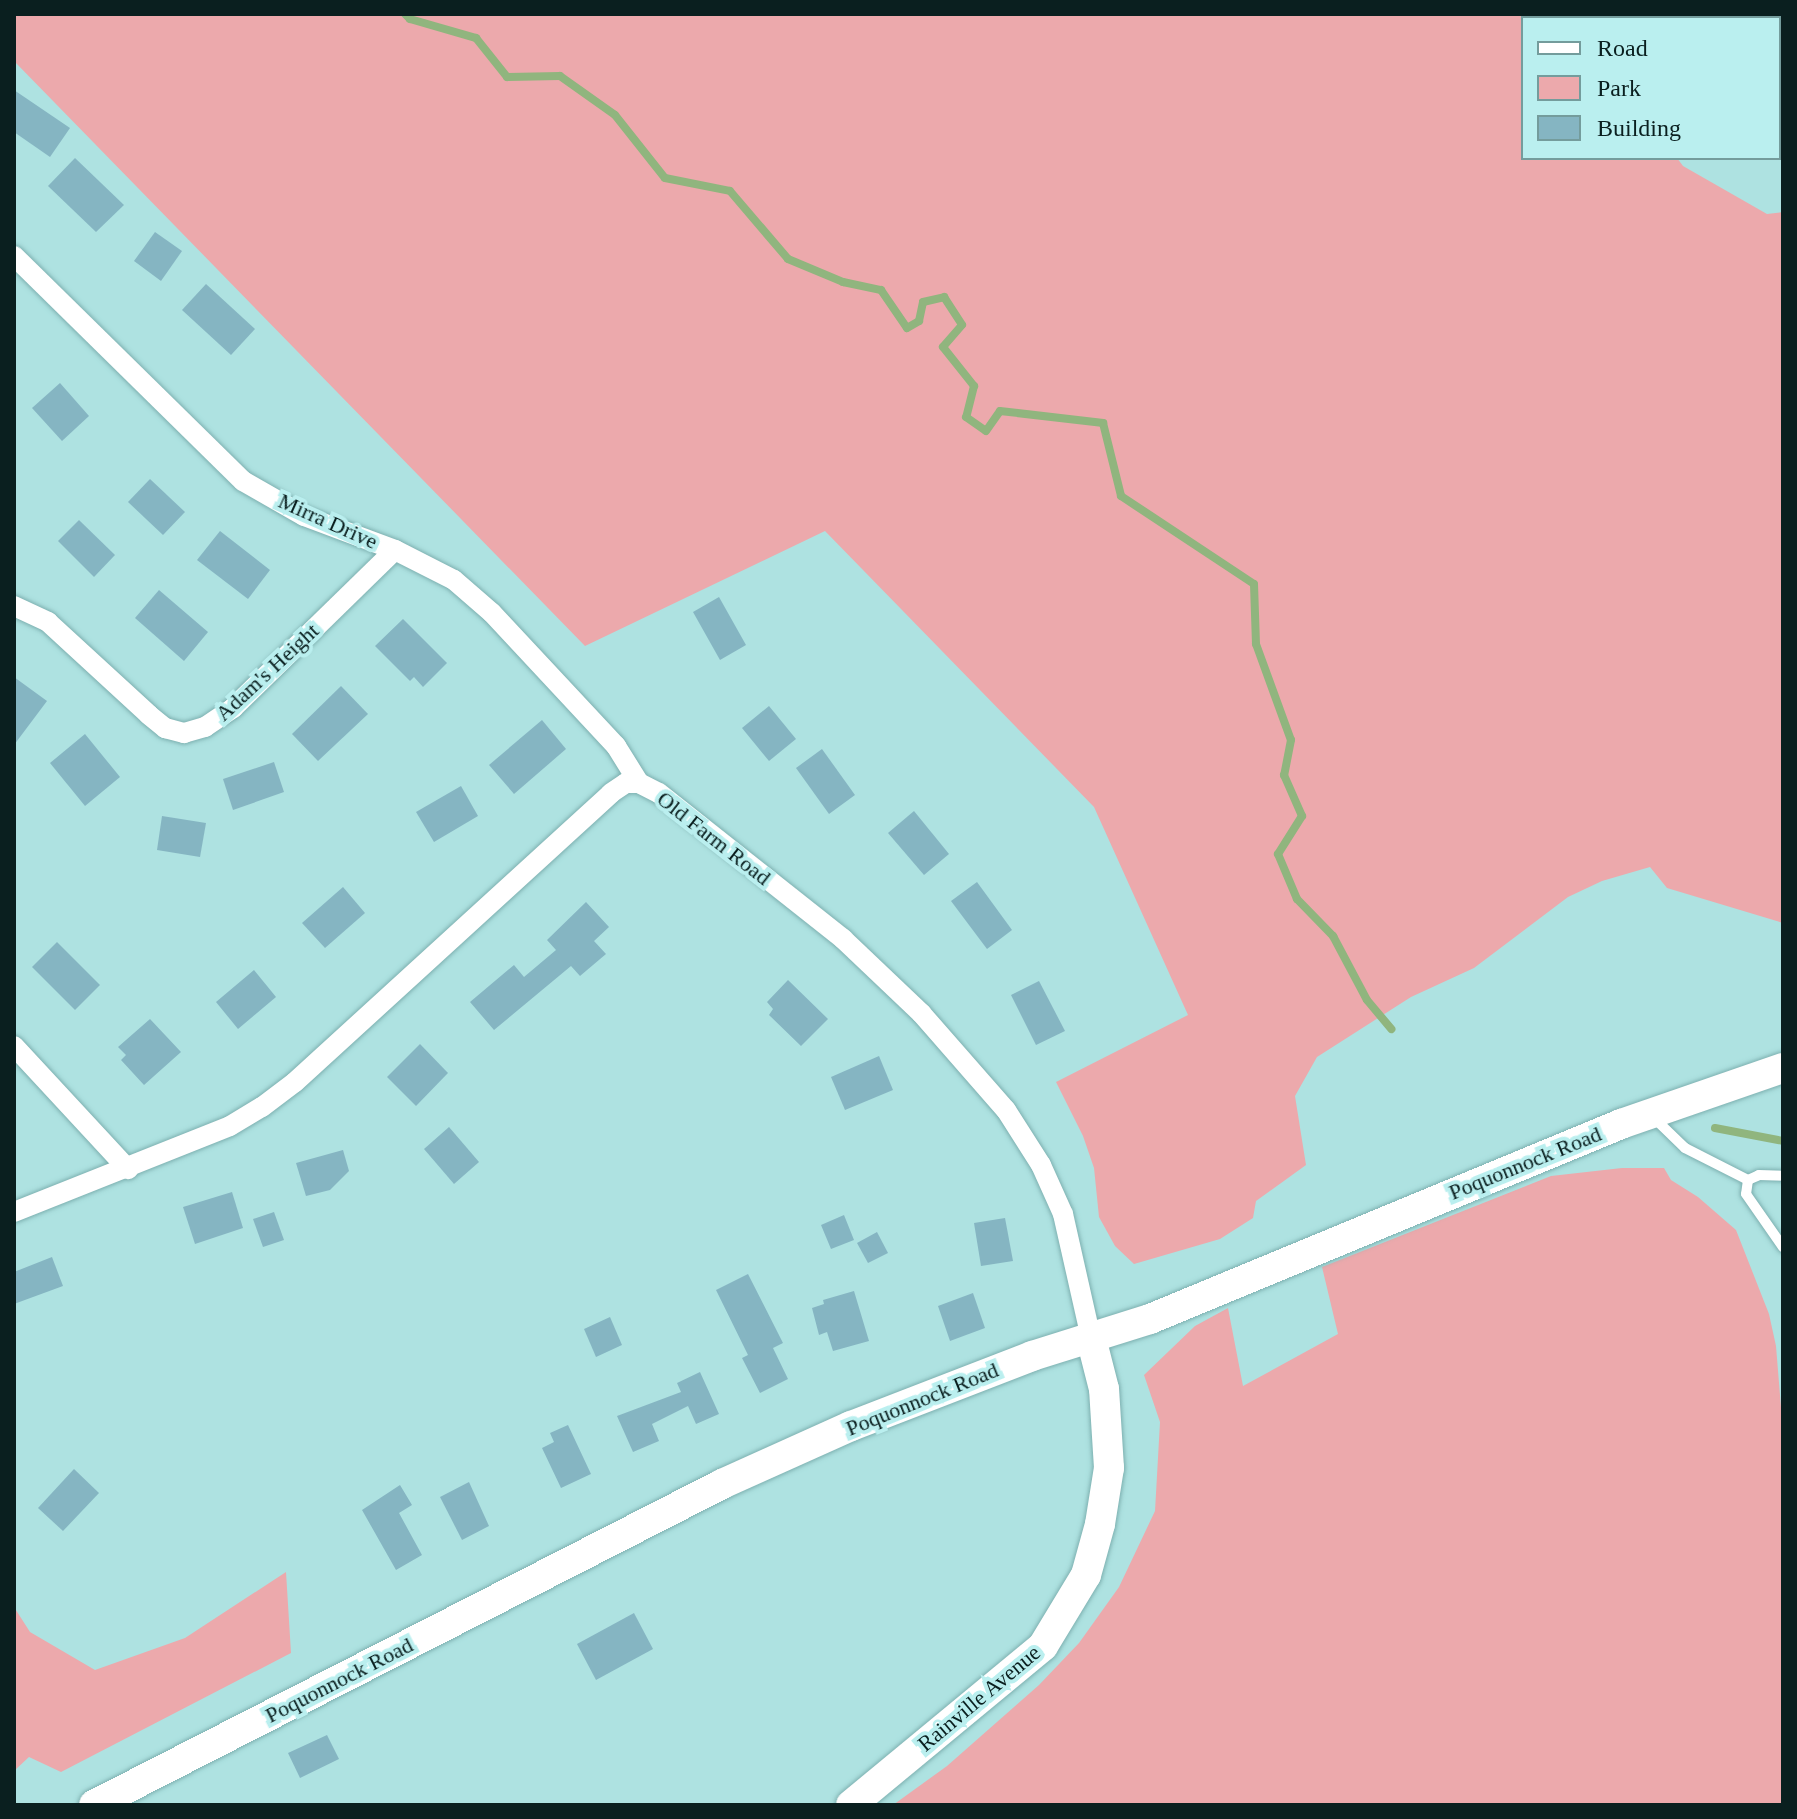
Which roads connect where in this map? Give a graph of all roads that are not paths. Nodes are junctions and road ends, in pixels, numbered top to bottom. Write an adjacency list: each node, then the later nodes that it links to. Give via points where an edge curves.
1 (14, 256): 2 (street, Mirra Drive, via 243,481 304,516)
2 (395, 550): 3 (street, Adam's Height, via 233,708 205,727 184,733 165,728 149,715 48,622); 4 (street, Mirra Drive, via 454,580 492,613 616,746)
3 (14, 606)
4 (639, 783): 8 (street, Old Farm Road, via 626,783 611,793 284,1091 230,1126); 13 (street, Old Farm Road, via 659,793 843,939 921,1013 1006,1110 1041,1165 1063,1214)
5 (14, 1046): 8 (street)
6 (1783, 1068): 7 (main road, Poquonnock Road)
7 (1649, 1113): 10 (lane, via 1685,1148); 13 (main road, Poquonnock Road, via 1150,1319)
8 (128, 1169): 11 (street, Old Farm Road)
9 (1783, 1176): 10 (lane)
10 (1748, 1180): 12 (lane, via 1746,1194)
11 (14, 1212)
12 (1783, 1247)
13 (1091, 1338): 14 (main road, Poquonnock Road, via 865,1421 722,1484); 15 (main road, Rainville Avenue, via 1104,1389 1109,1468 1086,1575 1043,1646)
14 (94, 1805)
15 (851, 1805)

